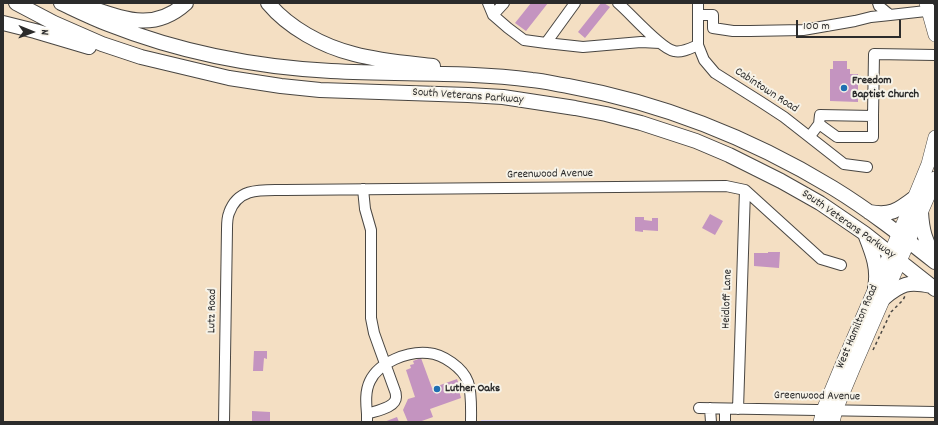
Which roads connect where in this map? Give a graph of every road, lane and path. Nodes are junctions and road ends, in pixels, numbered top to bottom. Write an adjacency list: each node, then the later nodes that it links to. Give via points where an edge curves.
1 (16, 3): 23 (highway, South Veterans Parkway, via 102,44 141,57)
2 (61, 3): 22 (highway, South Veterans Parkway, via 105,23 158,42 272,66 330,71)
3 (78, 3): 4 (highway, via 121,18 147,21 169,15)
4 (186, 3)
5 (268, 3): 22 (highway, via 277,14 298,30 353,54)
6 (488, 3): 13 (street)
7 (504, 3): 13 (street)
8 (575, 3): 18 (street)
9 (618, 3): 19 (street)
10 (698, 3): 14 (street, Cabintown Road)
11 (878, 3): 15 (street)
12 (930, 8): 15 (street); 17 (main road)
13 (494, 15): 18 (street, via 524,40)
14 (698, 15): 15 (street, via 713,15 713,28 750,31 803,30); 20 (street, Cabintown Road)
15 (890, 15)
16 (3, 23): 23 (highway, via 194,78)
17 (935, 35)
18 (546, 43): 19 (street, via 583,47)
19 (660, 43): 20 (street, via 674,51 684,51)
20 (698, 45): 26 (street, Cabintown Road, via 704,60 715,73)
21 (935, 55): 24 (street, via 874,54)
22 (505, 76): 34 (highway, South Veterans Parkway, via 615,96 706,125 792,165)
23 (229, 78): 36 (highway, South Veterans Parkway, via 320,90 503,97 606,114 669,132 729,155 781,180)
24 (873, 116): 25 (street, via 820,115); 25 (street, via 873,137 837,136)
25 (819, 124): 26 (street)
26 (810, 136): 28 (street, Cabintown Road, via 844,164)
27 (935, 137): 32 (main road, via 928,164)
28 (867, 167)
29 (935, 178): 35 (main road)
30 (363, 189): 31 (street, Greenwood Avenue, via 726,186); 33 (street, Greenwood Avenue, via 259,190 249,192); 44 (street, via 371,230 371,318)
31 (744, 190): 41 (street, via 821,259); 48 (street, Heidloff Lane)
32 (914, 198): 34 (highway, via 887,214); 37 (main road)
33 (234, 202): 52 (street, Lutz Road, via 227,229)
34 (869, 212): 37 (highway, South Veterans Parkway)
35 (921, 212): 37 (main road); 38 (highway, via 924,237)
36 (864, 234): 39 (highway, South Veterans Parkway); 43 (highway, via 874,258)
37 (903, 237): 39 (main road, West Hamilton Road); 40 (highway, South Veterans Parkway)
38 (935, 256)
39 (895, 257): 42 (highway, South Veterans Parkway); 43 (main road, West Hamilton Road)
40 (935, 262)
41 (841, 265)
42 (934, 288): 43 (highway, via 915,283)
43 (879, 293): 50 (main road, West Hamilton Road)
44 (385, 364): 51 (street, via 375,372 370,381 366,402); 51 (street, via 396,399 393,404); 53 (street, via 398,357 428,352 443,357 458,367 468,383)
45 (699, 408): 46 (street, Greenwood Avenue)
46 (710, 408): 47 (street, Greenwood Avenue); 54 (street)
47 (725, 409): 48 (street, Greenwood Avenue); 55 (street)
48 (738, 409): 50 (street, Greenwood Avenue)
49 (935, 412): 50 (street, Greenwood Avenue)
50 (828, 416)
51 (367, 418)
52 (224, 422)
53 (471, 422)
54 (711, 422)
55 (725, 422)

